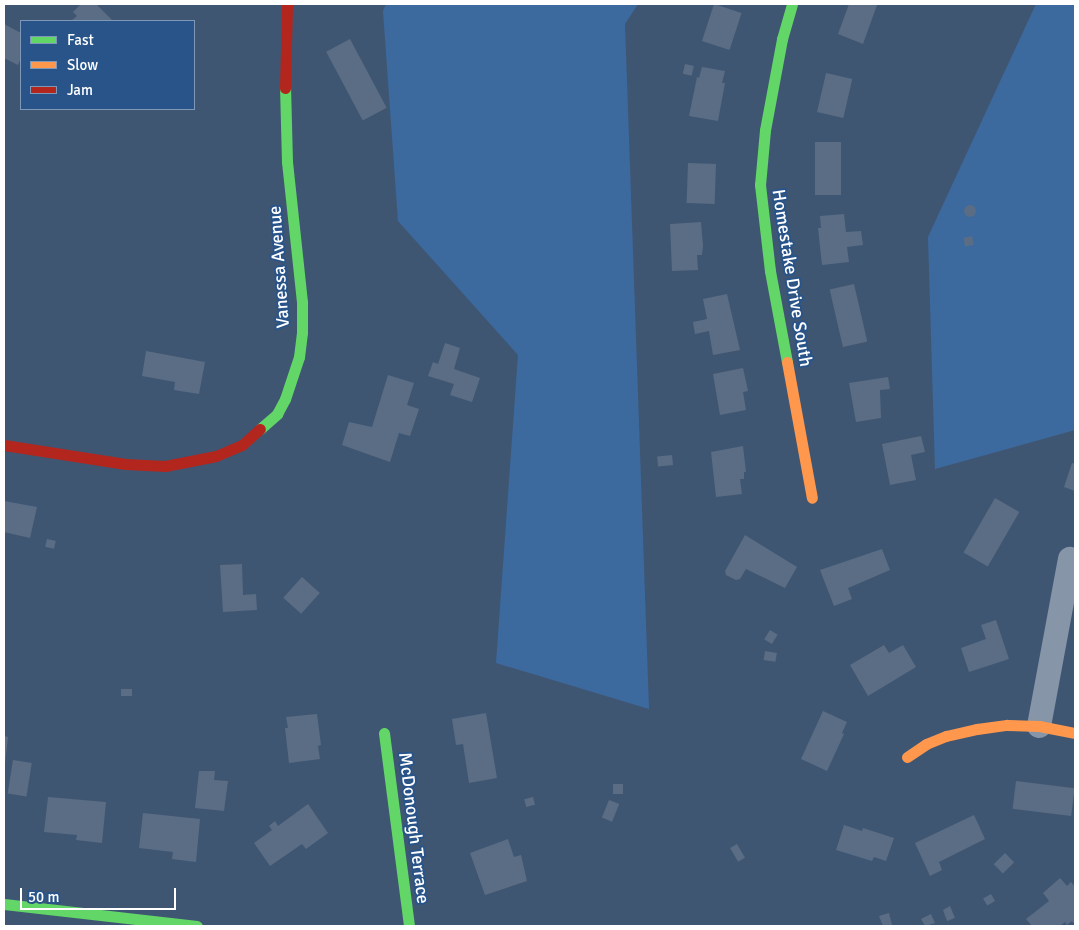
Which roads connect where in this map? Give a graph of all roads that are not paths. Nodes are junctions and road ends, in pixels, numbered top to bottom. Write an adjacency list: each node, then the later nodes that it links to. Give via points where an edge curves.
1 (288, 4): 3 (street, Vanessa Avenue, via 284,62 287,162 302,302 302,332 299,357 277,414 236,448 216,456 165,466 126,464)
2 (792, 4): 4 (street, Homestake Drive South, via 766,122 760,185 770,271)
3 (4, 445)
4 (812, 498)
5 (1070, 559): 6 (street)
6 (1039, 726): 8 (street); 9 (street, via 1007,725 946,736)
7 (384, 733): 12 (street, McDonough Terrace)
8 (1075, 733)
9 (907, 757)
10 (4, 904): 11 (street)
11 (197, 926)
12 (409, 926)

